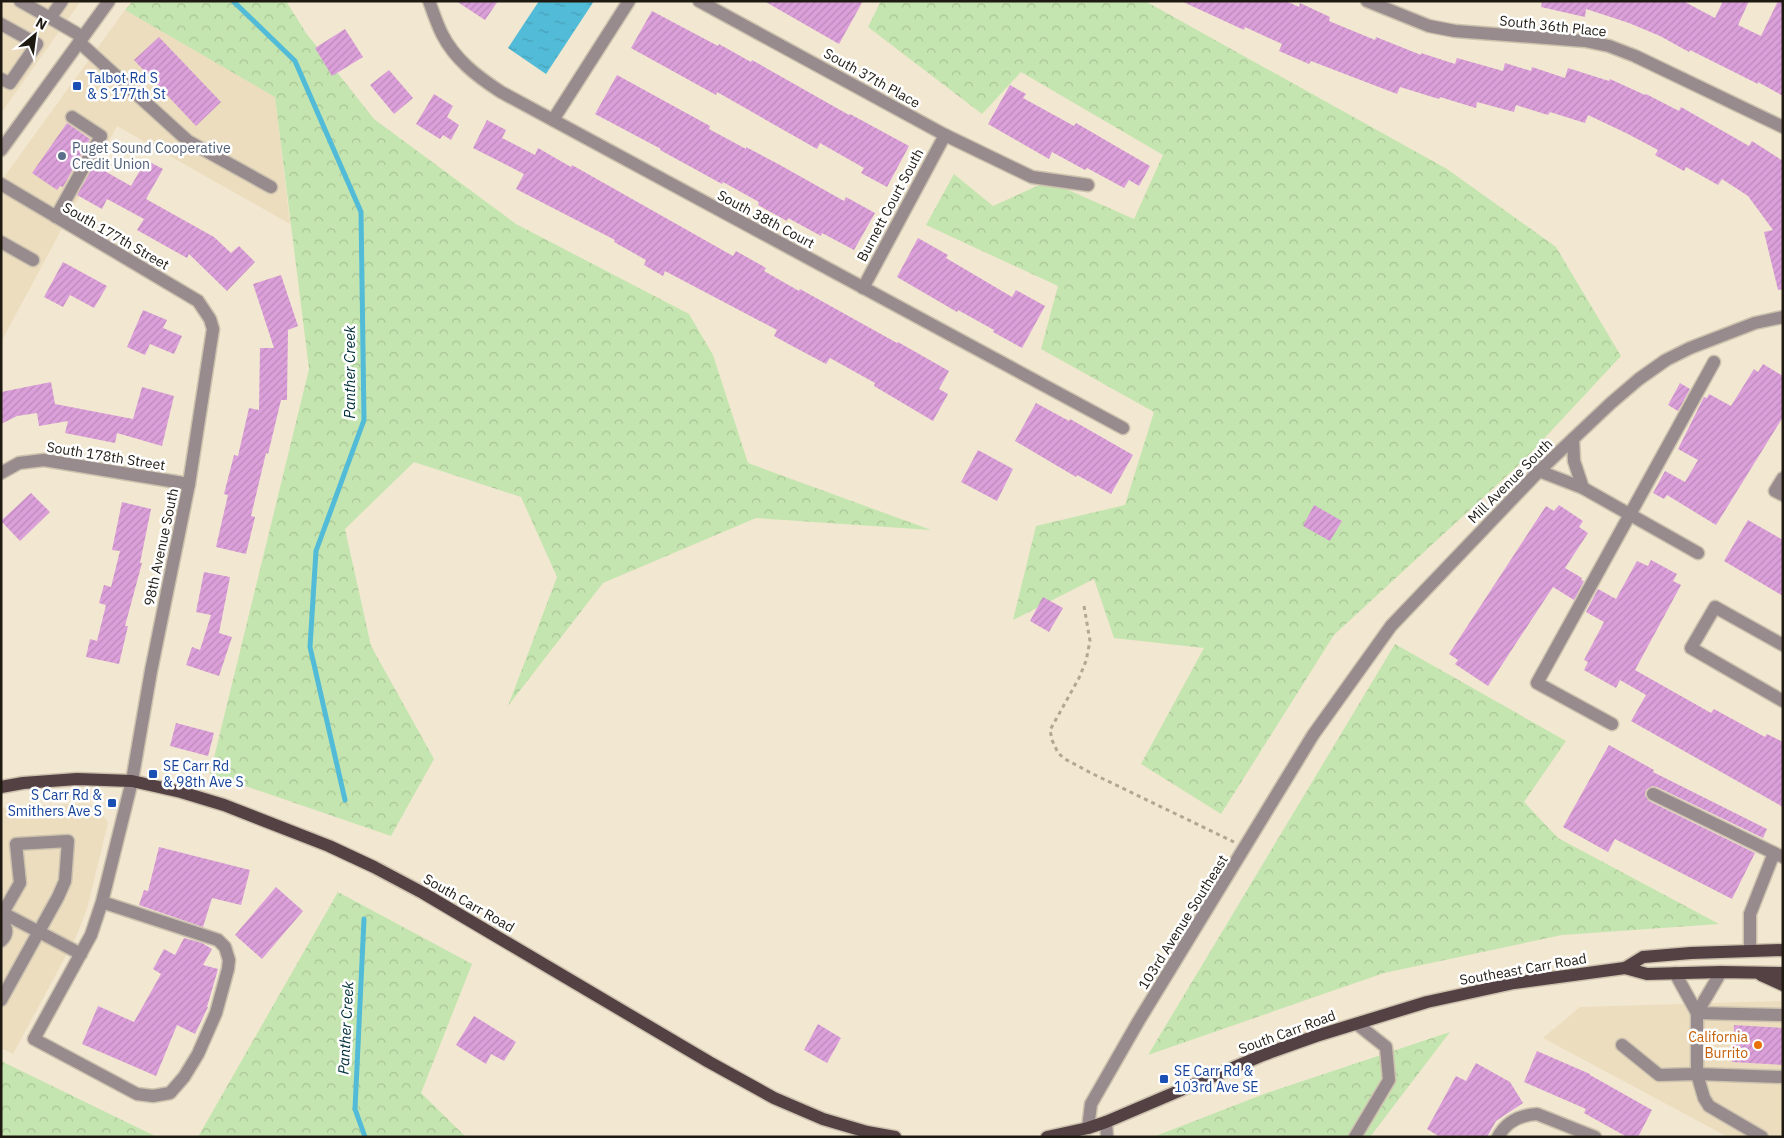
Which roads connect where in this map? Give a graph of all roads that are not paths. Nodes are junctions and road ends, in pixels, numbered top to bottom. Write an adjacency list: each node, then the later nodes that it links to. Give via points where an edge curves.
1 (20, 1): 8 (street)
2 (62, 1): 9 (street)
3 (109, 1): 11 (street)
4 (429, 1): 14 (street, South 38th Court, via 442,35 457,57 501,92)
5 (629, 1): 14 (street)
6 (699, 1): 16 (street, South 37th Place)
7 (1366, 1): 15 (street, South 36th Place, via 1429,26 1454,31 1585,41 1609,46)
8 (30, 5): 9 (street)
9 (50, 18): 11 (street)
10 (1, 24): 12 (street, via 37,44 10,83)
11 (81, 40): 17 (street); 20 (street, via 188,141)
12 (1, 79)
13 (72, 117): 21 (street, via 101,136)
14 (553, 120): 24 (street, South 38th Court)
15 (1783, 127)
16 (945, 136): 19 (street, South 37th Place, via 1032,177); 24 (street, Burnett Court South)
17 (1, 150)
18 (1, 184): 21 (street, South 177th Street)
19 (1088, 184)
20 (271, 187)
21 (56, 217): 26 (street, South 177th Street, via 198,301)
22 (1, 242): 23 (street)
23 (33, 260)
24 (862, 288): 28 (street, South 38th Court)
25 (1783, 317): 29 (street, Mill Avenue South, via 1722,335 1666,360 1639,379)
26 (210, 319): 33 (street, 98th Avenue South, via 214,329)
27 (1714, 362): 36 (street)
28 (1123, 428)
29 (1573, 438): 30 (street, Mill Avenue South); 34 (street, via 1574,461)
30 (1538, 470): 34 (street); 41 (street, Mill Avenue South, via 1391,626)
31 (1, 473): 33 (street, South 178th Street, via 19,463 44,460)
32 (1783, 478): 35 (street, via 1775,491)
33 (189, 484): 42 (street, 98th Avenue South)
34 (1583, 488): 36 (street)
35 (1783, 496)
36 (1630, 514): 37 (street); 40 (street, via 1537,682)
37 (1698, 553)
38 (1783, 646): 39 (street, via 1715,606 1691,648)
39 (1783, 701)
40 (1612, 724)
41 (1313, 735): 68 (street, 103rd Avenue Southeast, via 1091,1104)
42 (132, 781): 43 (main road, South Carr Road, via 77,779); 46 (street, 98th Avenue South); 69 (main road, South Carr Road, via 224,805 374,866 774,1098 823,1119)
43 (1, 787)
44 (1654, 794): 45 (street)
45 (1779, 855): 50 (street, via 1750,914)
46 (102, 902): 52 (street, 98th Avenue South); 52 (street, 98th Avenue South, via 218,940 225,947 228,969 216,1013 198,1054 170,1093 137,1094 34,1039)
47 (2, 917): 48 (street); 48 (street, via 20,883 16,844 68,841 64,881); 49 (street, via 6,934)
48 (39, 932): 52 (street); 59 (street)
49 (1, 941)
50 (1750, 950): 51 (main road, Southeast Carr Road); 53 (main road, Southeast Carr Road, via 1643,957)
51 (1783, 950)
52 (81, 954)
53 (1625, 968): 56 (main road, Southeast Carr Road, via 1647,974); 60 (main road, Southeast Carr Road, via 1514,983)
54 (1721, 972): 55 (main road, Southeast Carr Road); 56 (main road, Southeast Carr Road); 61 (street)
55 (1754, 972): 57 (main road, Southeast Carr Road); 58 (main road)
56 (1675, 973): 61 (street)
57 (1783, 973)
58 (1783, 985)
59 (1, 1000)
60 (1427, 1002): 63 (main road, South Carr Road)
61 (1698, 1013): 62 (street); 65 (street)
62 (1783, 1015)
63 (1357, 1024): 67 (main road, South Carr Road, via 1263,1055); 72 (street, via 1386,1047 1389,1080)
64 (1622, 1044): 65 (street, via 1659,1075)
65 (1697, 1074): 66 (street); 75 (street, via 1709,1106)
66 (1783, 1077)
67 (1106, 1122): 68 (main road, South Carr Road); 71 (street)
68 (1088, 1128): 70 (main road, South Carr Road)
69 (895, 1137)
70 (1047, 1137)
71 (1107, 1137)
72 (1355, 1137)
73 (1498, 1137): 74 (street, via 1509,1122 1537,1114)
74 (1595, 1137)
75 (1762, 1137)

